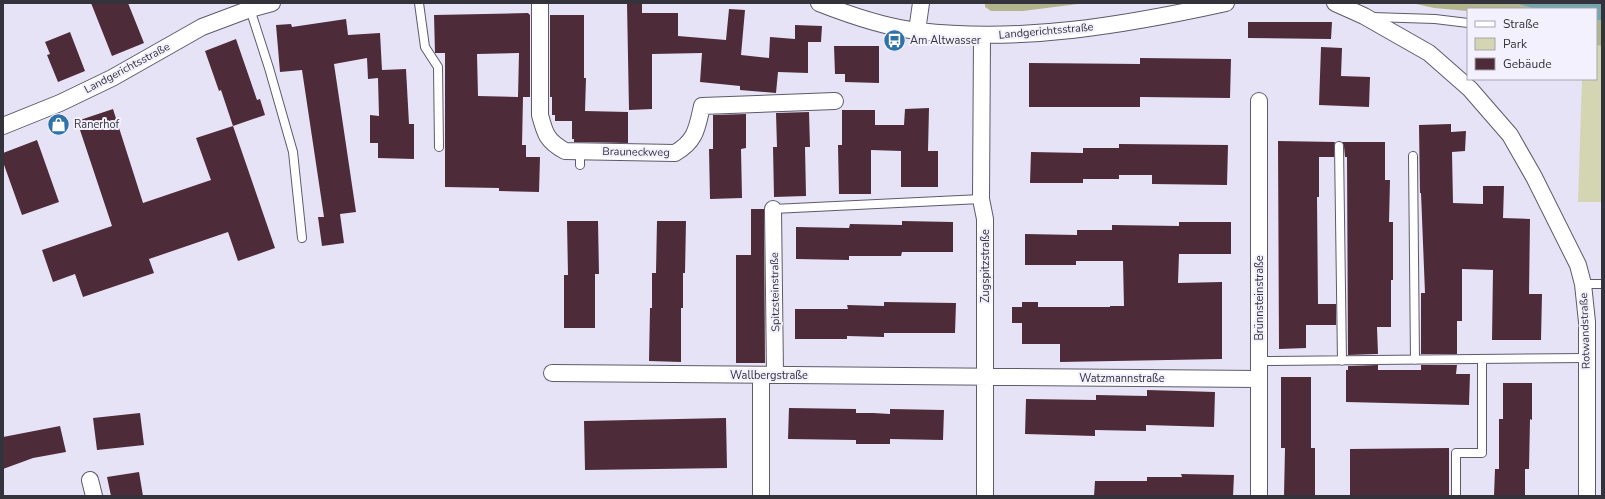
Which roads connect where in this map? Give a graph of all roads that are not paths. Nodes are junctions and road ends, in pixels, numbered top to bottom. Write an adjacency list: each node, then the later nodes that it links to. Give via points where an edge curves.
1 (272, 3): 8 (street, Landgerichtsstraße)
2 (419, 3): 17 (lane, via 425,47 438,68)
3 (540, 3): 14 (street, Brauneckweg, via 540,115 544,132 552,144 580,158 675,153 686,146 694,136 702,106)
4 (819, 3): 11 (street, Landgerichtsstraße)
5 (921, 3): 11 (street)
6 (1226, 3): 12 (street, Landgerichtsstraße, via 1148,20 1048,32)
7 (1335, 3): 9 (street)
8 (250, 8): 15 (street, Landgerichtsstraße, via 202,27 112,78 60,103); 21 (lane, via 293,152)
9 (1364, 16): 10 (lane); 22 (street, Rotwandstraße, via 1429,53 1470,89 1510,135 1572,252)
10 (1467, 23)
11 (917, 31): 12 (street, Landgerichtsstraße)
12 (982, 36): 19 (street, Zugspitzstraße)
13 (1259, 100): 27 (street, Brünnsteinstraße)
14 (835, 101)
15 (3, 126)
16 (1339, 146): 28 (lane)
17 (439, 147)
18 (1413, 156): 26 (lane)
19 (981, 199): 20 (lane); 31 (street, Zugspitzstraße, via 985,220)
20 (773, 209): 30 (street, Spitzsteinstraße)
21 (302, 238)
22 (1583, 284): 23 (lane); 24 (street, Rotwandstraße)
23 (1602, 284)
24 (1587, 358): 25 (lane); 39 (street, Rotwandstraße)
25 (1482, 359): 26 (lane); 38 (lane, via 1482,452 1456,453)
26 (1414, 360): 28 (lane)
27 (1259, 361): 28 (lane); 32 (street, Brünnsteinstraße)
28 (1342, 361)
29 (552, 374): 30 (street, Wallbergstraße)
30 (768, 375): 31 (street, Wallbergstraße); 35 (street, Spitzsteinstraße)
31 (986, 377): 32 (street, Watzmannstraße); 36 (street, Zugspitzstraße)
32 (1259, 379): 37 (street, Brünnsteinstraße)
33 (90, 480): 34 (street)
34 (94, 496)
35 (761, 496)
36 (985, 496)
37 (1259, 496)
38 (1456, 496)
39 (1587, 496)

